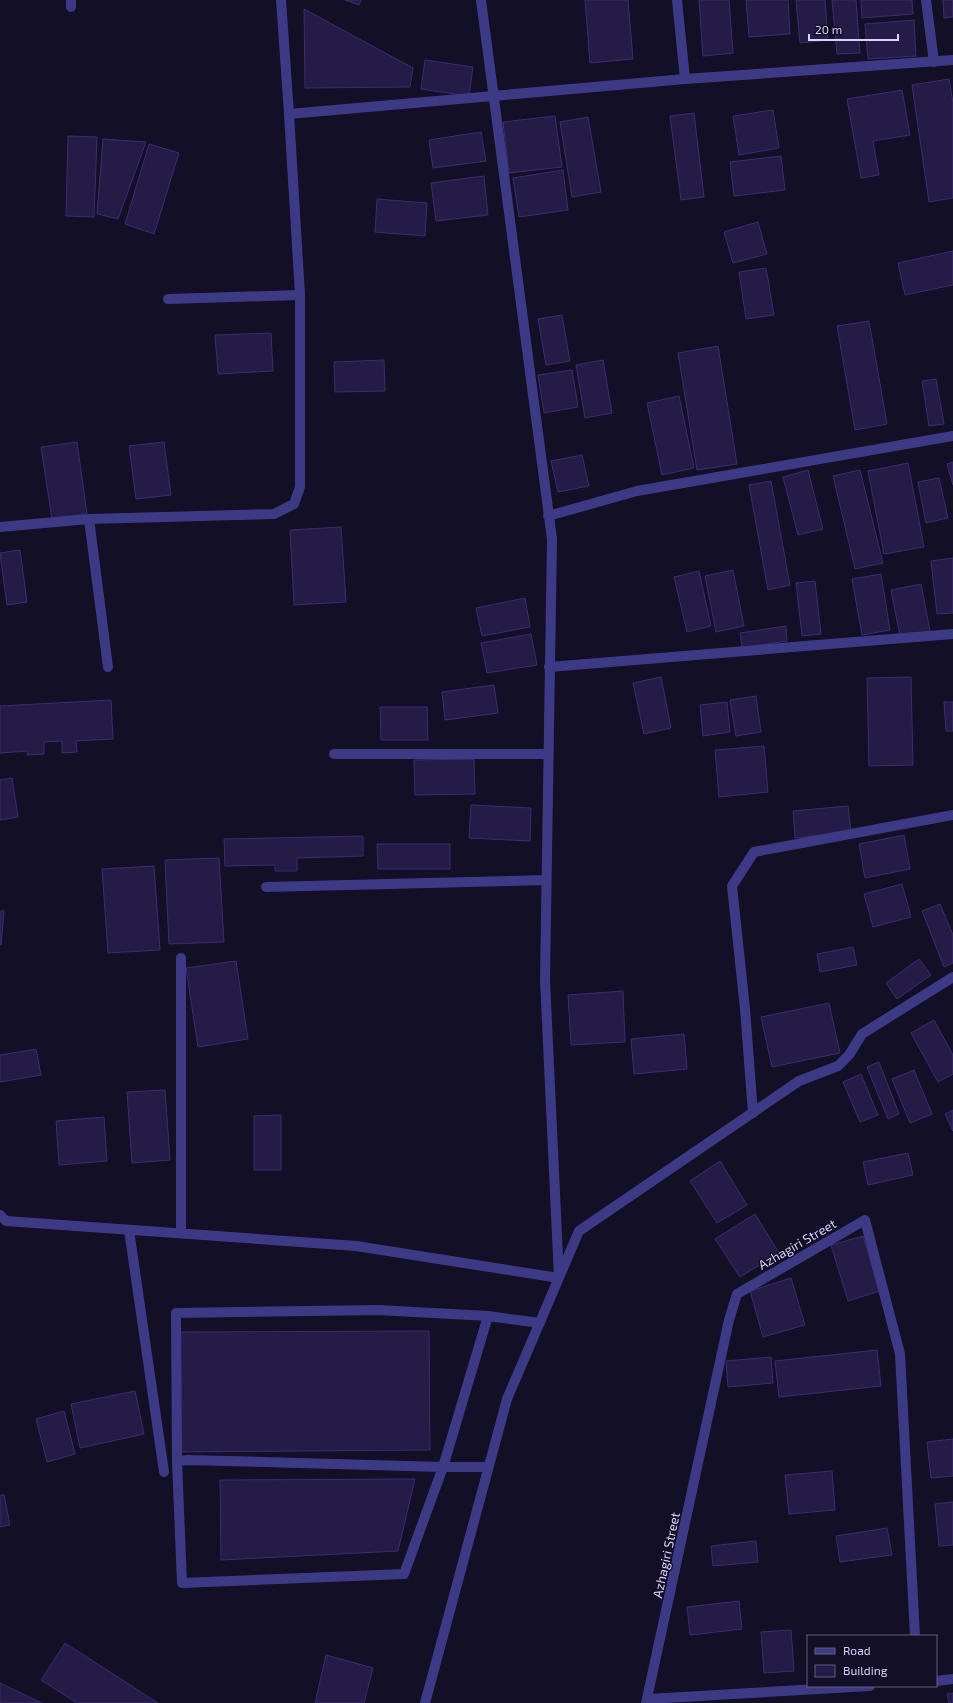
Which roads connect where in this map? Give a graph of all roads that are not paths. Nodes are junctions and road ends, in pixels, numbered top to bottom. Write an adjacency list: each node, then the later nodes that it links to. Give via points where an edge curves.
1 (281, 0): 9 (street)
2 (481, 0): 8 (street)
3 (677, 0): 7 (street)
4 (926, 0): 6 (street)
5 (953, 60): 6 (street)
6 (934, 62): 7 (street)
7 (685, 79): 8 (street)
8 (493, 95): 9 (street); 13 (street)
9 (289, 114): 10 (street)
10 (300, 295): 11 (street); 14 (street, via 300,487 294,504 274,514)
11 (168, 299)
12 (953, 436): 13 (street, via 637,491)
13 (548, 516): 18 (street, via 552,538)
14 (89, 519): 15 (street); 17 (street)
15 (0, 527)
16 (953, 634): 18 (street)
17 (108, 667)
18 (549, 667): 20 (street)
19 (334, 754): 20 (street)
20 (548, 754): 22 (street)
21 (953, 815): 26 (street, via 754,852 732,886)
22 (546, 880): 23 (street); 30 (street, via 545,980)
23 (266, 887)
24 (181, 958): 29 (street)
25 (953, 977): 26 (street, via 862,1034 849,1055 838,1066 798,1081)
26 (753, 1113): 30 (street, via 579,1231)
27 (2, 1221): 28 (street)
28 (129, 1230): 29 (street); 36 (street)
29 (181, 1234): 30 (street, via 356,1246)
30 (558, 1278): 32 (street)
31 (488, 1316): 32 (street); 33 (street, via 378,1310 176,1313); 34 (street)
32 (540, 1323): 35 (street, via 507,1399)
33 (177, 1461): 34 (street); 34 (street, via 182,1582 404,1574)
34 (443, 1467): 35 (street)
35 (487, 1467): 42 (street)
36 (164, 1472)
37 (915, 1635): 41 (street, Azhagiri Street, via 900,1354 865,1220 736,1294)
38 (953, 1679): 39 (street)
39 (937, 1681)
40 (855, 1687): 41 (street, Azhagiri Street)
41 (647, 1701)
42 (425, 1703)

